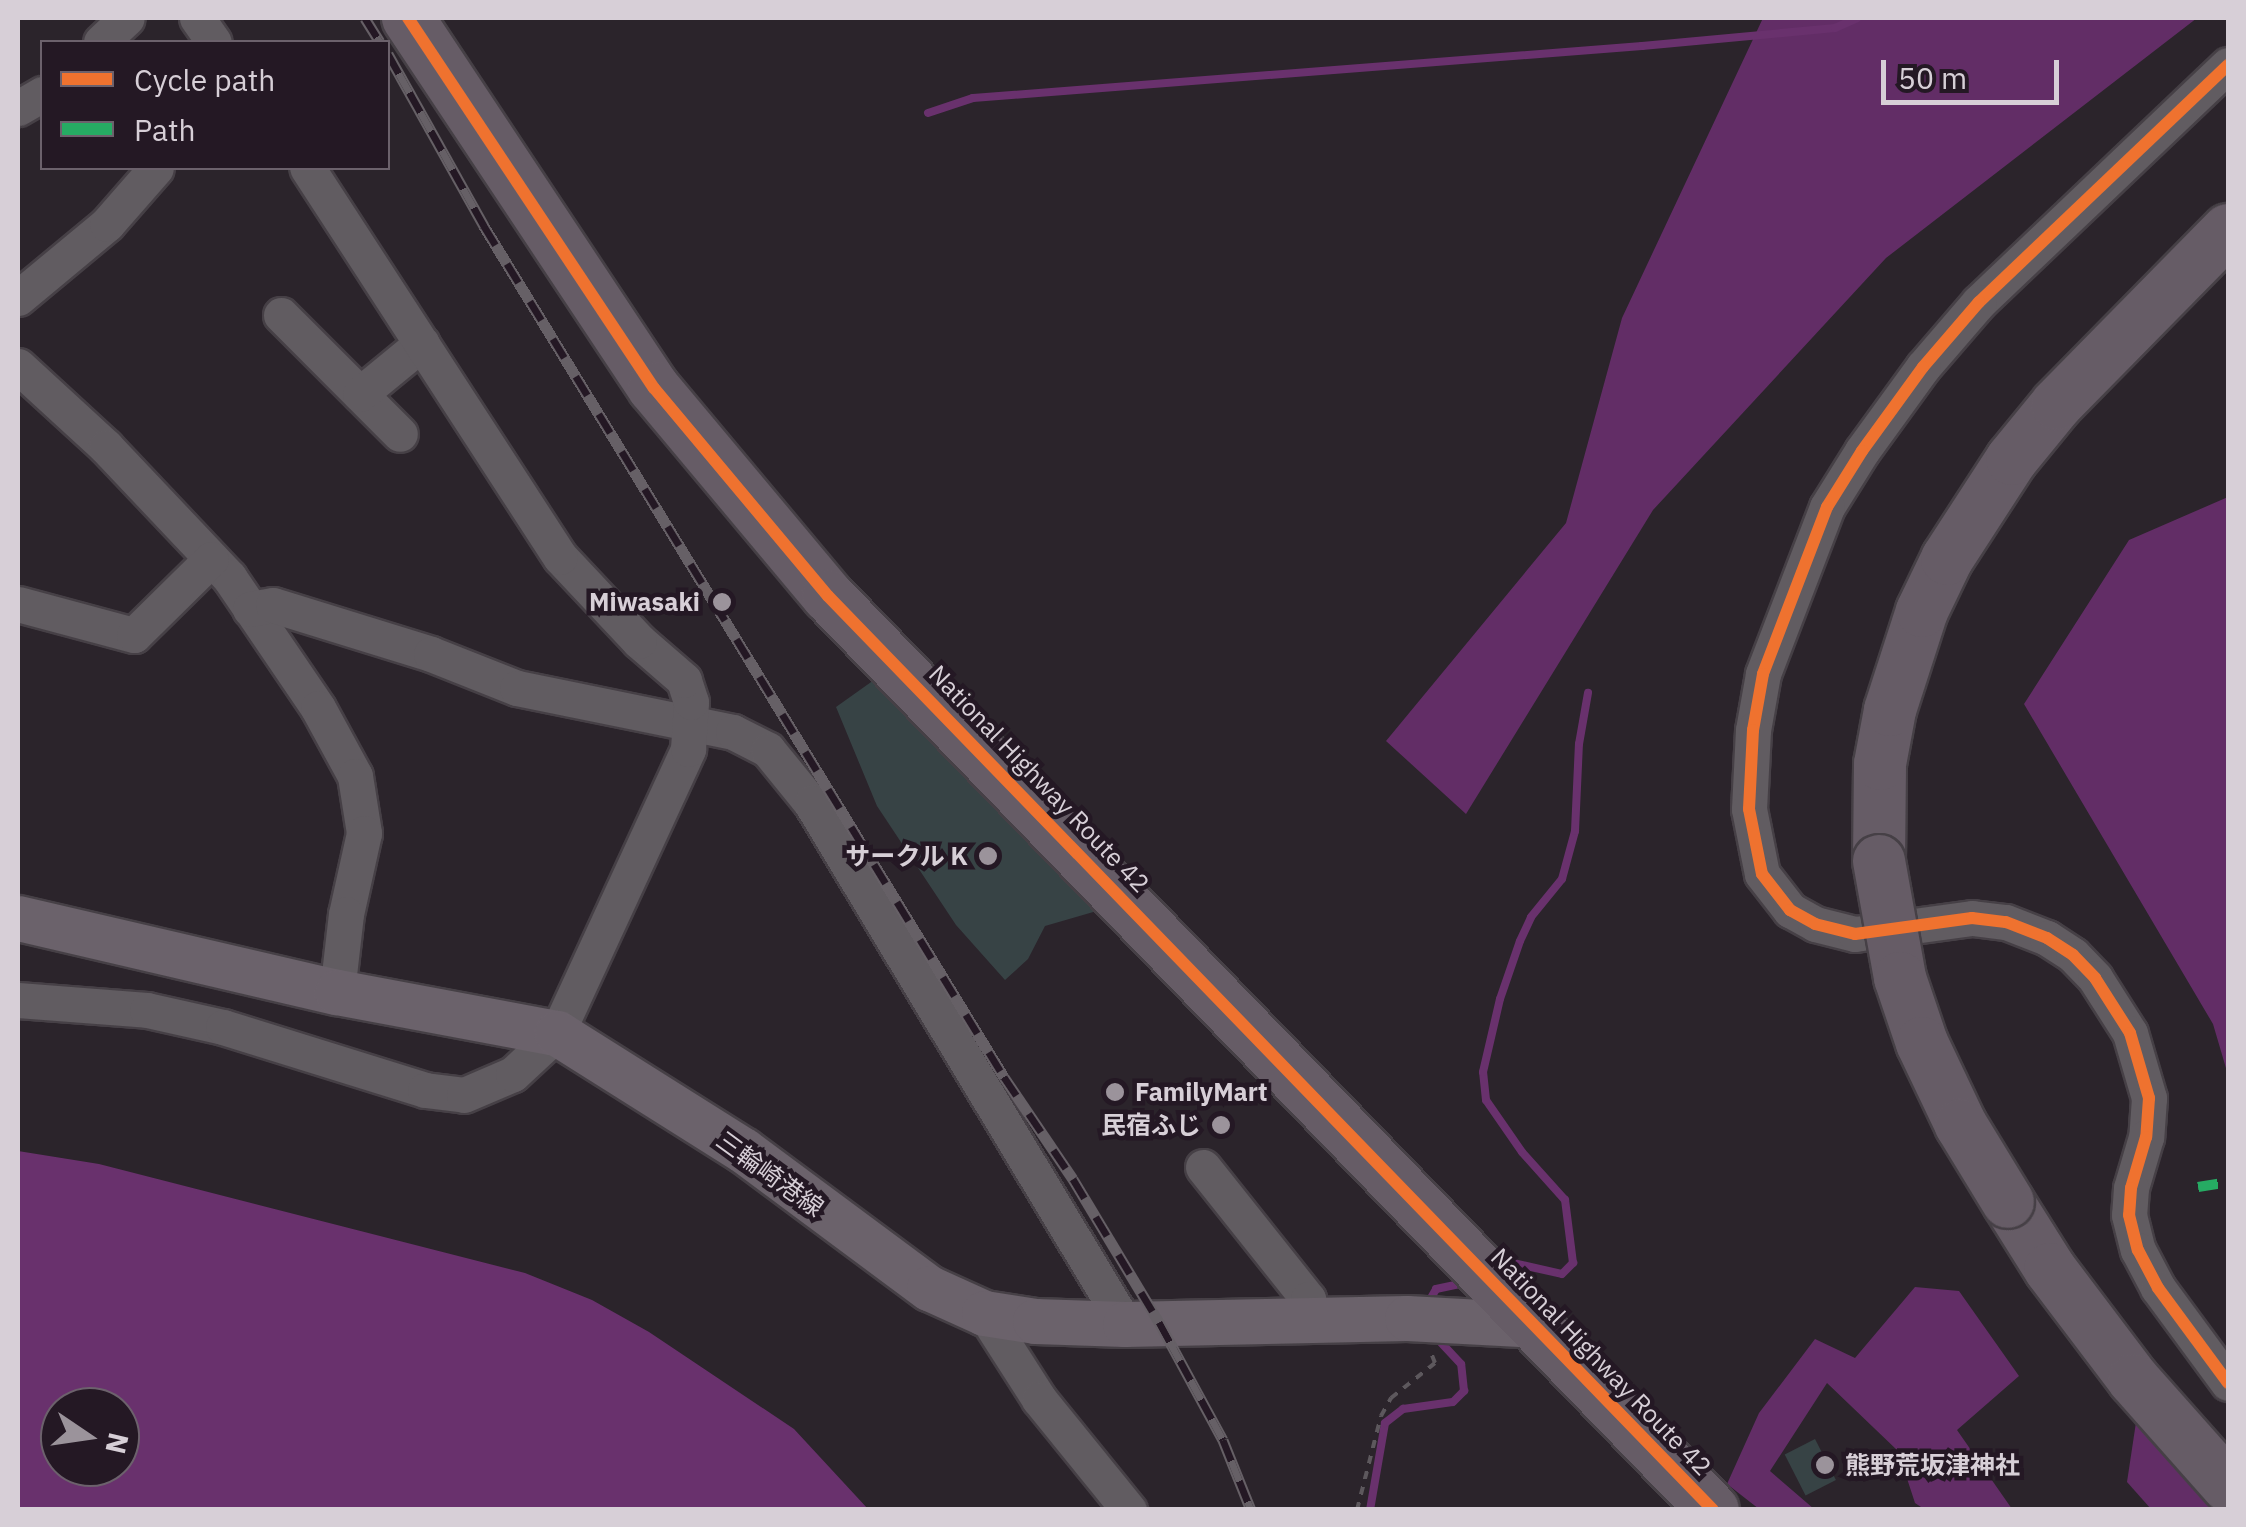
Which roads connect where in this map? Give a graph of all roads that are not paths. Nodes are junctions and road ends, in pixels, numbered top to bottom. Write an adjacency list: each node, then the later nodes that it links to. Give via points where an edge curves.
1 (128, 18): 4 (street)
2 (197, 18): 5 (street)
3 (408, 18): 27 (highway, National Highway Route 42, via 654,388 754,511)
4 (104, 40)
5 (213, 40)
6 (2228, 65): 31 (street, via 1979,302 1862,450 1827,508 1763,674 1749,809 1762,874 1790,910 1815,924 1855,934 1972,918 2006,922 2073,954 2095,978 2130,1033 2150,1098 2131,1188 2138,1250)
7 (40, 95): 8 (street)
8 (18, 108)
9 (154, 170): 12 (street, via 107,224)
10 (308, 170): 14 (street)
11 (2228, 230): 32 (highway, bridge, via 2057,404 2012,459 1948,559 1922,610 1890,710 1880,764 1878,861 1900,978 1960,1125 2050,1268 2134,1380)
12 (18, 298)
13 (282, 315): 16 (street)
14 (422, 343): 16 (street); 21 (street, via 560,557 684,680)
15 (18, 366): 18 (street)
16 (360, 394): 17 (street)
17 (400, 434)
18 (210, 559): 19 (street, via 134,634); 20 (street)
19 (18, 604)
20 (250, 609): 21 (street, via 272,606 517,688); 23 (street, via 356,776 364,833)
21 (689, 724): 25 (street, via 688,749); 30 (street, via 733,732 768,750 811,803)
22 (18, 918): 23 (main road, 三輪崎港線)
23 (337, 992): 25 (main road, 三輪崎港線)
24 (18, 1000): 25 (street, via 148,1010 425,1090 464,1095 512,1074)
25 (557, 1032): 28 (main road, 三輪崎港線, via 743,1150 929,1288)
26 (1203, 1167): 29 (street, via 1308,1300)
27 (1453, 1306): 29 (main road, 三輪崎港線); 34 (highway, National Highway Route 42, via 1535,1325)
28 (984, 1313): 30 (main road, 三輪崎港線); 33 (street, via 1039,1399)
29 (1314, 1319): 30 (main road, 三輪崎港線)
30 (1125, 1324)
31 (2228, 1382)
32 (2228, 1486)
33 (1130, 1510)
34 (1713, 1510)

